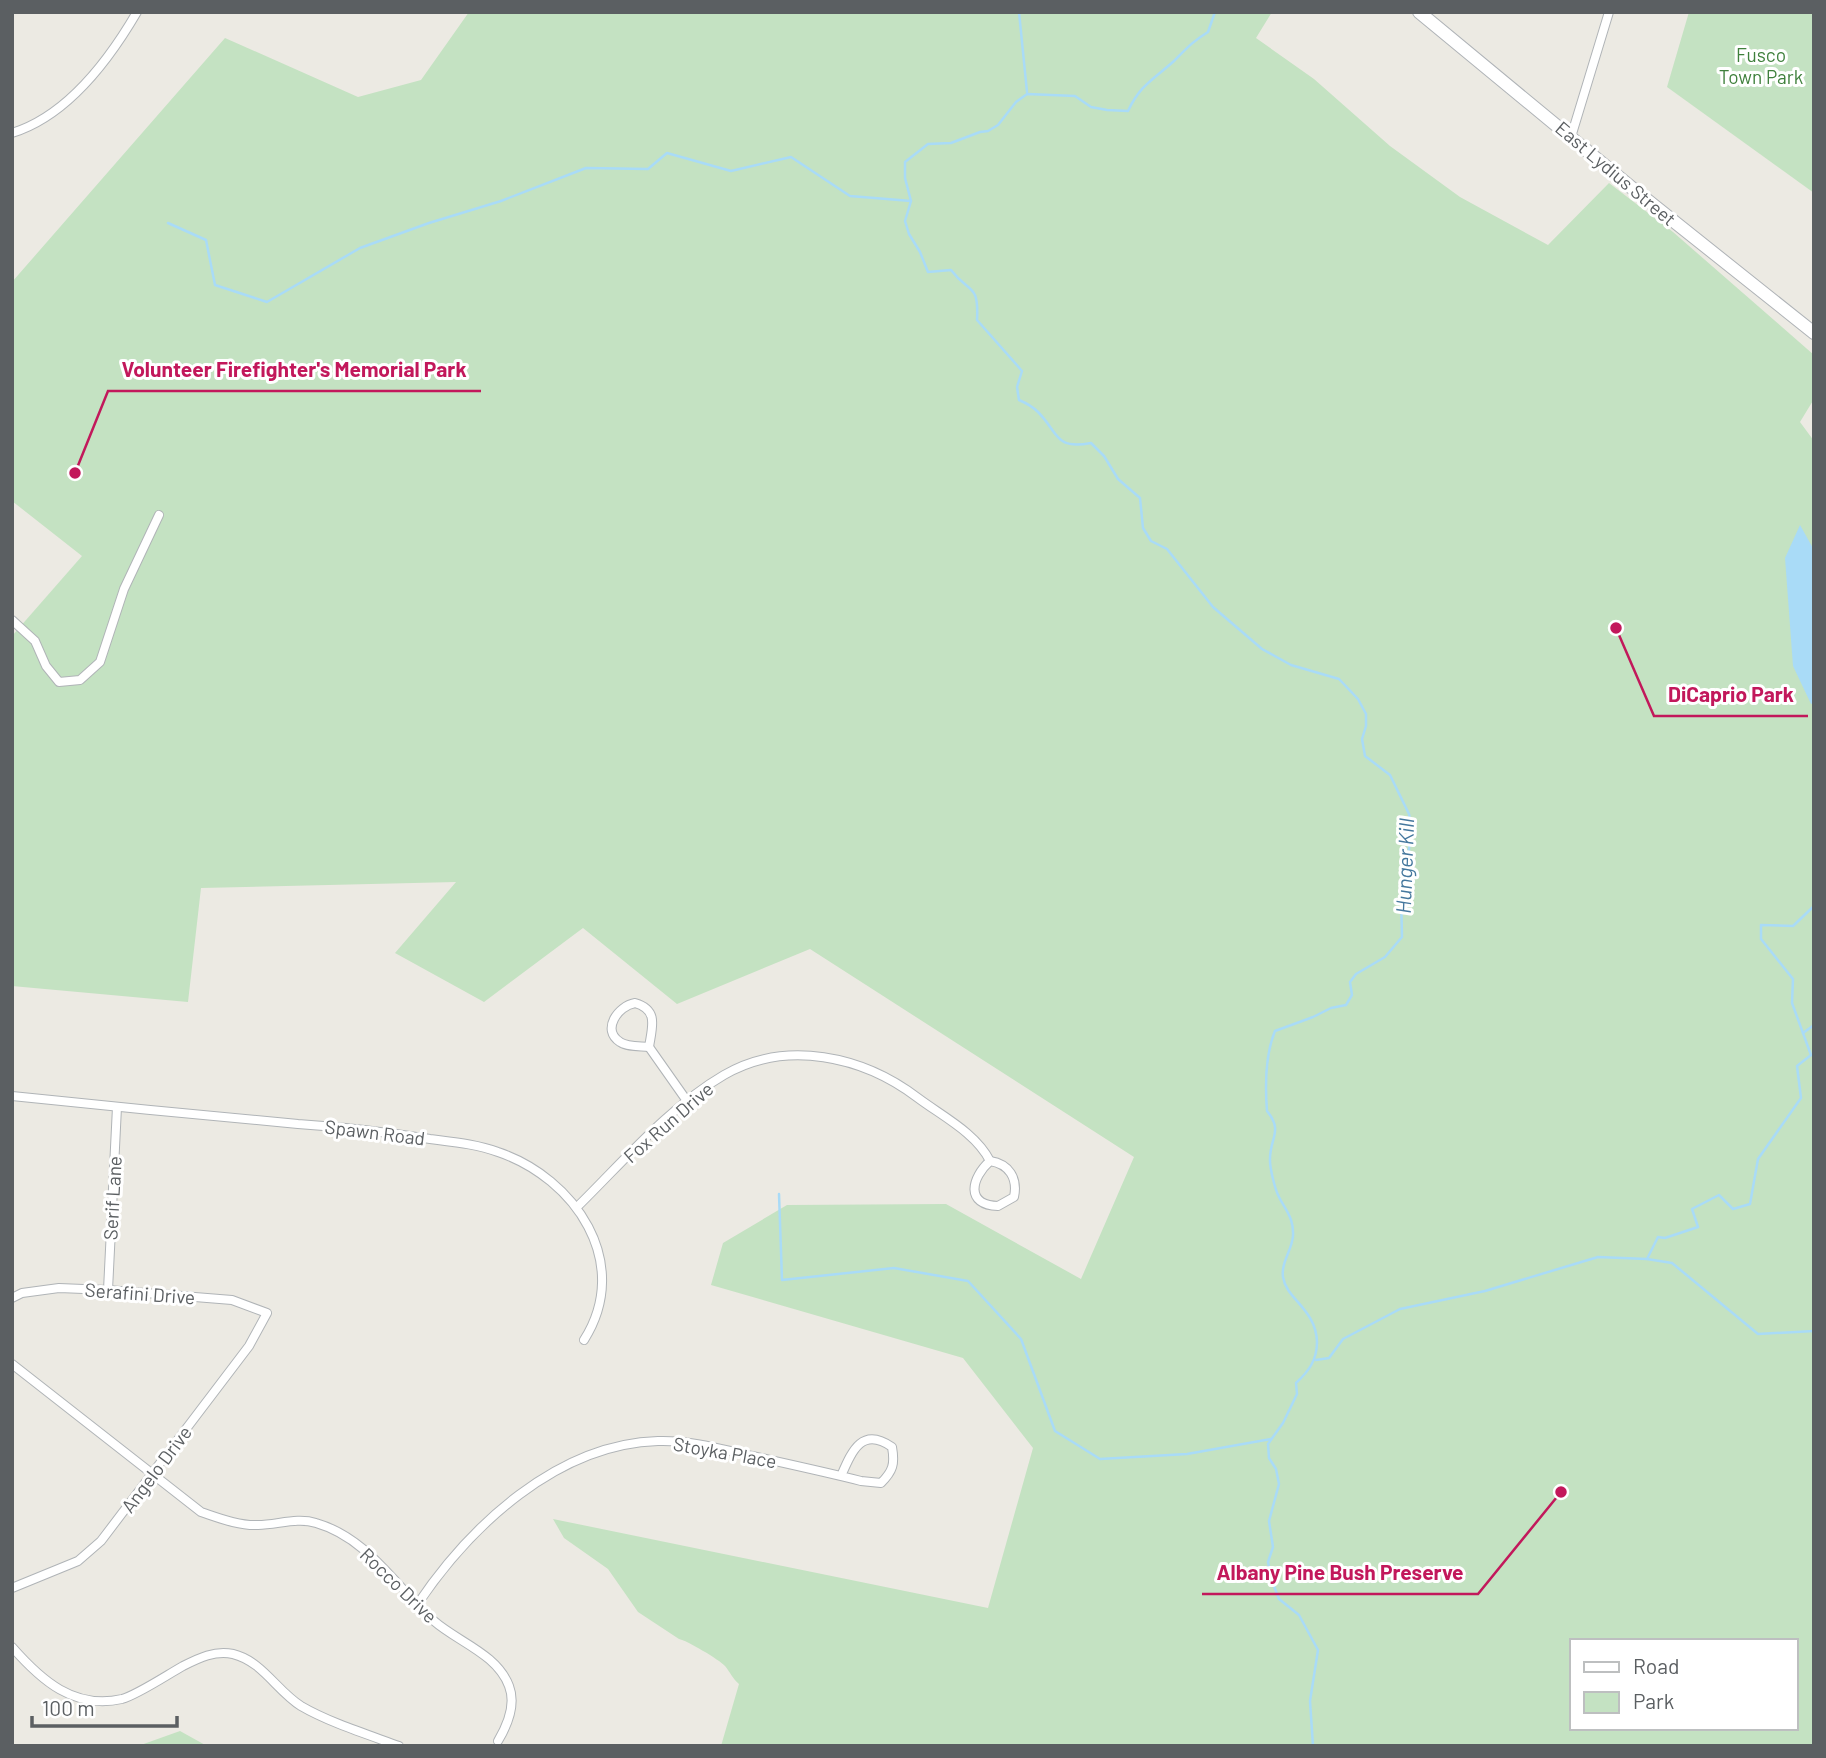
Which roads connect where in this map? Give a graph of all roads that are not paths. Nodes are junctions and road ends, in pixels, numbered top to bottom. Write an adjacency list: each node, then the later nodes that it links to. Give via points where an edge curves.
1 (137, 12): 4 (street, via 77,92 51,114)
2 (1419, 12): 5 (street, East Lydius Street)
3 (1609, 12): 5 (street)
4 (12, 133)
5 (1572, 137): 6 (street, East Lydius Street)
6 (1814, 333)
7 (159, 515): 8 (street, via 124,589 100,662 80,680 59,682 35,641)
8 (15, 622)
9 (649, 1047): 9 (street, via 652,1025 646,1006 635,1003 620,1009 614,1020 619,1042); 11 (street)
10 (12, 1097): 12 (street, Spawn Road)
11 (687, 1101): 13 (street, Fox Run Drive, via 742,1066 779,1056 831,1058 885,1075 975,1141); 14 (street, Fox Run Drive)
12 (117, 1107): 14 (street, Spawn Road, via 366,1129 477,1146 516,1159); 15 (street, Serif Lane)
13 (990, 1161): 13 (street, Fox Run Drive, via 1004,1165 1014,1178 1014,1197 998,1206 982,1203 974,1189 980,1170)
14 (577, 1207): 18 (street, Spawn Road, via 595,1242 603,1279 600,1304)
15 (108, 1290): 16 (street, Serafini Drive, via 59,1288); 17 (street, Serafini Drive, via 232,1300)
16 (12, 1298)
17 (267, 1313): 20 (street, Angelo Drive)
18 (584, 1340)
19 (12, 1364): 20 (street, Rocco Drive)
20 (154, 1474): 22 (street, Angelo Drive, via 89,1553); 23 (street, Rocco Drive, via 201,1512 231,1521 257,1525 315,1522 361,1547)
21 (841, 1476): 21 (street, Stoyka Place, via 881,1483 892,1473 892,1447 879,1438 867,1439 856,1446); 23 (street, Stoyka Place, via 700,1444 657,1441 588,1456 559,1468 503,1507 438,1574)
22 (12, 1588)
23 (416, 1605): 25 (street, Rocco Drive, via 500,1669 510,1688 511,1708)
24 (12, 1647): 26 (street, via 59,1690 101,1700 123,1699 200,1658 233,1654 266,1673 298,1704)
25 (497, 1744)
26 (400, 1746)

